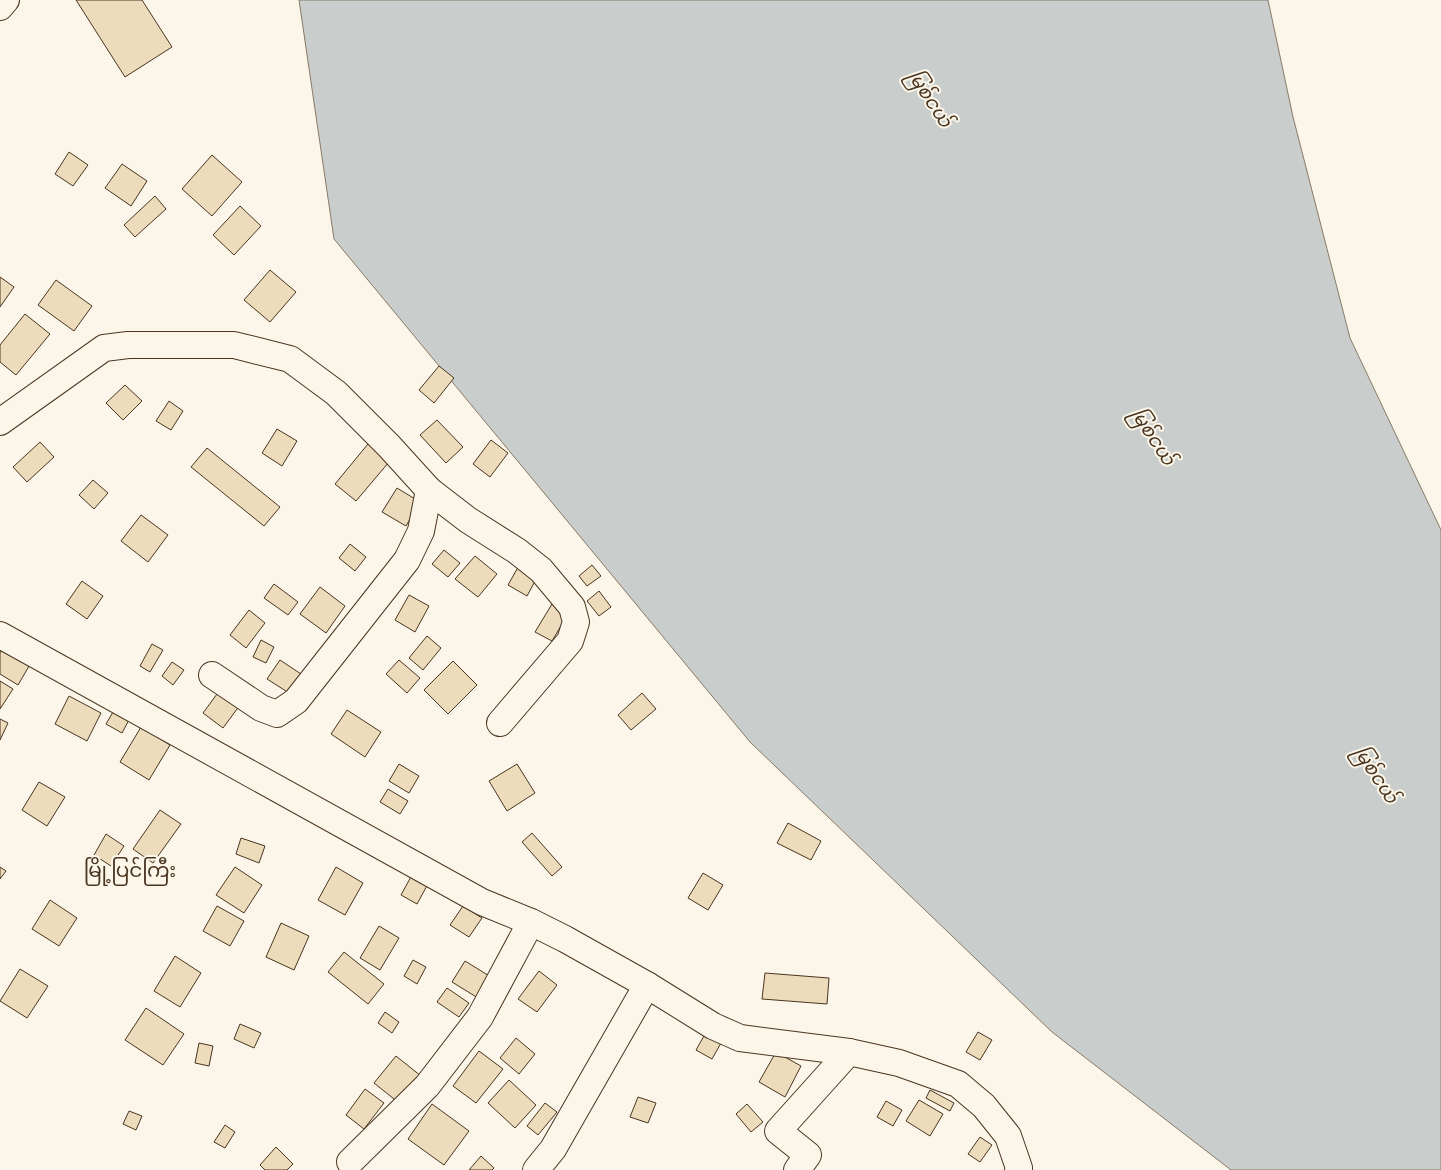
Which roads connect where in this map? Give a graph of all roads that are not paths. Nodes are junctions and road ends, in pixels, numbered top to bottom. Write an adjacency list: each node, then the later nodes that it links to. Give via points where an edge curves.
1 (6, 0): 2 (street)
2 (0, 7)
3 (0, 422): 4 (street, via 104,348 234,345 290,360 336,393)
4 (429, 490): 6 (street, via 420,531 407,560 296,701 277,714 261,708); 7 (street, via 541,570 572,607 576,622 570,641)
5 (0, 635): 8 (street, via 482,902)
6 (212, 675)
7 (500, 723)
8 (531, 922): 9 (street); 11 (street, via 480,1017 427,1086)
9 (647, 985): 10 (street, via 713,1026 740,1038); 13 (street, via 553,1149)
10 (849, 1052): 12 (street, via 899,1063 958,1084 984,1106 1008,1136); 14 (street, via 778,1131 808,1155)
11 (352, 1167)
12 (1019, 1169)
13 (536, 1170)
14 (797, 1170)

